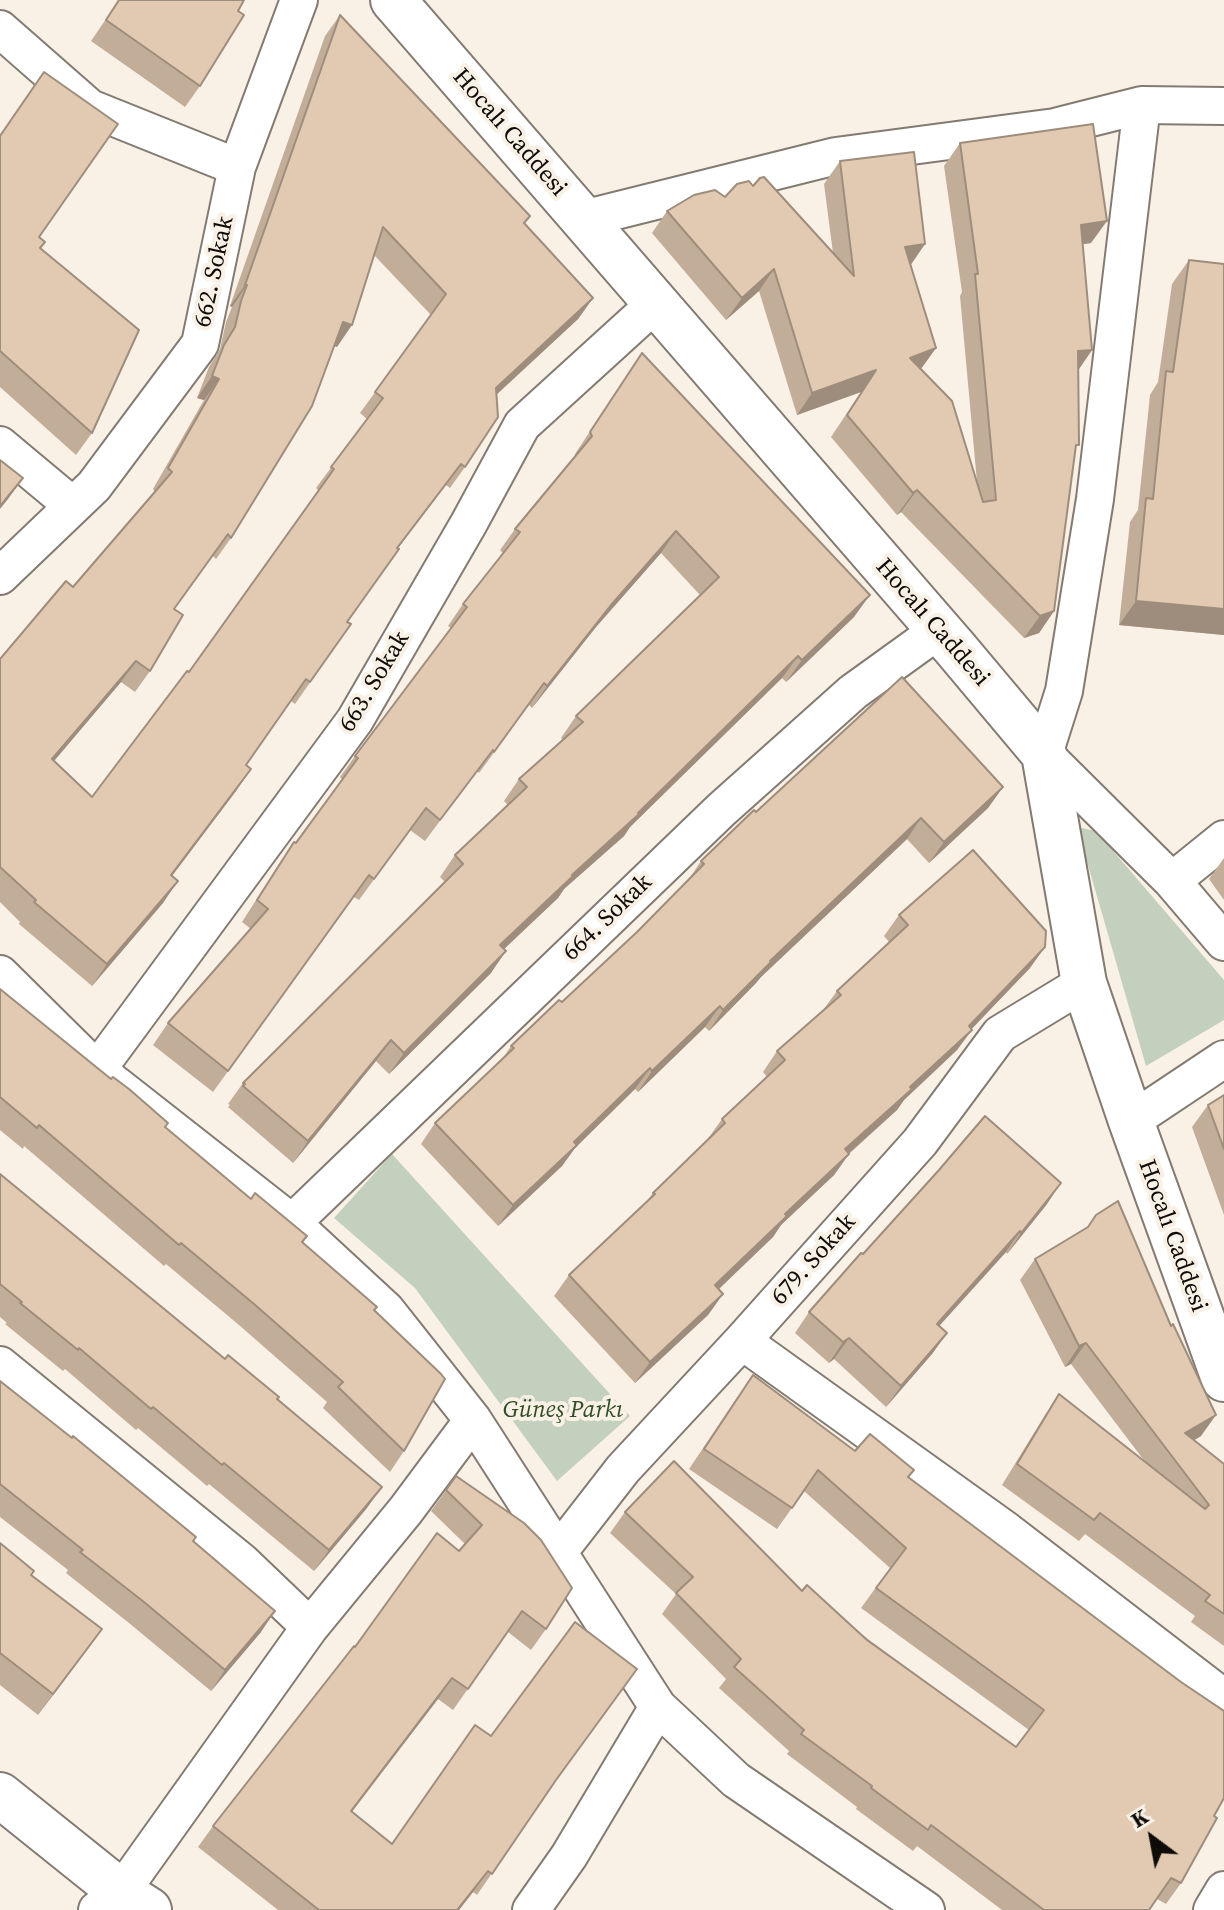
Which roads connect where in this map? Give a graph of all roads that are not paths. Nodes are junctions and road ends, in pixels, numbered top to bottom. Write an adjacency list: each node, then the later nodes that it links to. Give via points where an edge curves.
1 (299, 0): 6 (street, 662. Sokak)
2 (393, 0): 7 (street, Hocalı Caddesi)
3 (0, 29): 6 (street, via 90,108)
4 (1142, 105): 5 (street); 7 (street, via 1055,127 836,156); 13 (street, via 1095,499 1064,691)
5 (1224, 106)
6 (237, 167): 10 (street, 662. Sokak, via 200,344 94,486)
7 (583, 219): 8 (street, Hocalı Caddesi)
8 (656, 303): 12 (street, Hocalı Caddesi); 20 (street, 663. Sokak, via 522,425 355,720)
9 (0, 445): 10 (street)
10 (73, 506): 11 (street, 662. Sokak)
11 (0, 576)
12 (939, 630): 13 (street, Hocalı Caddesi); 22 (street, 664. Sokak, via 853,692 721,810)
13 (1044, 754): 15 (street); 18 (street, Hocalı Caddesi)
14 (1224, 839): 15 (street)
15 (1172, 881): 16 (street)
16 (1224, 942)
17 (0, 974): 20 (street)
18 (1084, 983): 21 (street, Hocalı Caddesi); 23 (street, 679. Sokak, via 1000,1034 920,1142)
19 (1224, 1059): 21 (street)
20 (97, 1070): 22 (street)
21 (1131, 1121): 25 (street, Hocalı Caddesi)
22 (292, 1223): 26 (street, via 386,1310)
23 (742, 1341): 27 (street, 679. Sokak, via 623,1469); 29 (street, via 1007,1531)
24 (0, 1365): 28 (street, via 242,1562)
25 (1224, 1379)
26 (473, 1420): 27 (street); 28 (street)
27 (557, 1554): 30 (street)
28 (310, 1627): 33 (street)
29 (1224, 1698)
30 (658, 1707): 34 (street); 35 (street, via 736,1780)
31 (0, 1795): 33 (street)
32 (1224, 1890): 36 (street)
33 (122, 1904)
34 (531, 1910)
35 (926, 1910)
36 (1212, 1910)

